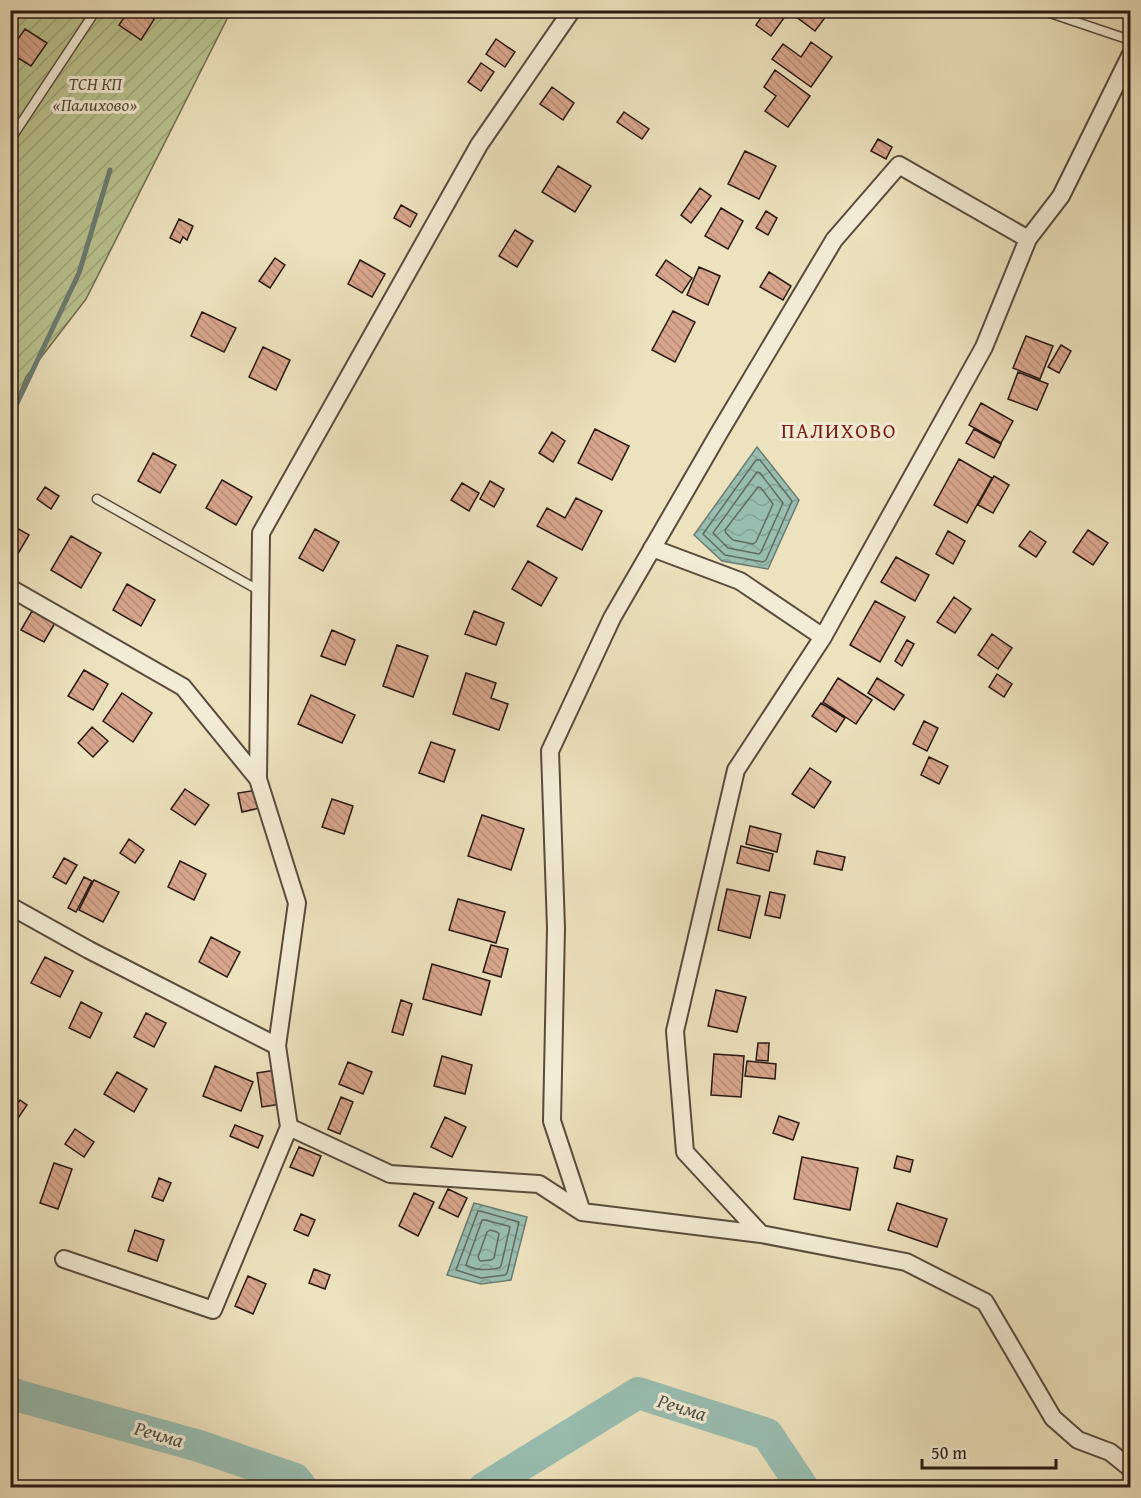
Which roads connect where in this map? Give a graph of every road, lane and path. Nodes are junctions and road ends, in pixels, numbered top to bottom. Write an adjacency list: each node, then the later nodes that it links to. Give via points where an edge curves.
1 (96, 10): 6 (lane)
2 (572, 10): 11 (street, via 479,145 261,533)
3 (1041, 10): 4 (lane)
4 (1131, 40)
5 (1131, 56): 7 (street, via 1061,196)
6 (10, 140)
7 (1028, 239): 9 (street, via 899,165 834,240); 12 (street, via 984,347)
8 (97, 499): 11 (lane)
9 (652, 548): 12 (street, via 740,581); 17 (street, via 612,618 550,751 556,928 552,1121)
10 (10, 588): 13 (street, via 183,687)
11 (260, 591): 13 (street)
12 (823, 637): 18 (street, via 736,770 675,1031 685,1152)
13 (258, 779): 15 (street, via 297,903)
14 (10, 906): 15 (street)
15 (278, 1046): 16 (street)
16 (290, 1127): 17 (street, via 390,1174 539,1184); 19 (street, via 213,1310)
17 (582, 1212): 18 (street)
18 (761, 1234): 20 (street, via 906,1262 985,1302 1053,1418 1078,1440 1110,1452)
19 (64, 1258)
20 (1131, 1468)

